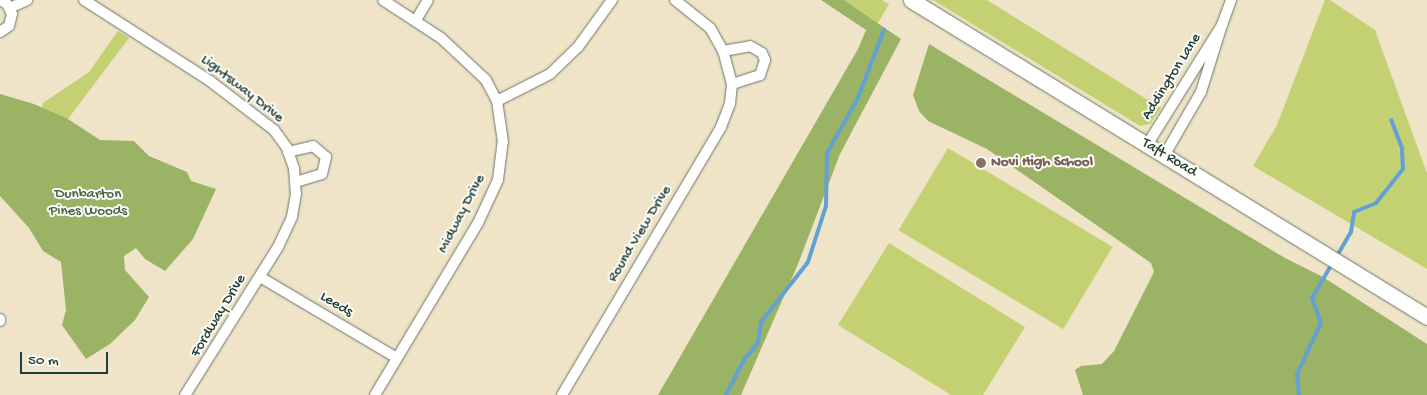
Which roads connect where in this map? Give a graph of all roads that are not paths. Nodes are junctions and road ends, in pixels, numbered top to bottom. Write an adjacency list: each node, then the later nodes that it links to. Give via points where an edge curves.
1 (0, 0): 10 (street)
2 (27, 0): 10 (street)
3 (84, 0): 18 (street, Lightsway Drive, via 210,81 274,130)
4 (383, 0): 11 (street, Midway Drive)
5 (428, 0): 11 (street)
6 (612, 0): 16 (street, via 578,47 550,74)
7 (675, 0): 14 (street, Round View Drive, via 710,28)
8 (911, 0): 17 (street, Taft Road)
9 (1231, 0): 12 (street, Addington Lane)
10 (10, 8): 13 (street, via 11,20)
11 (416, 20): 16 (street, Midway Drive, via 450,45 486,80)
12 (1222, 24): 17 (street, Addington Lane); 19 (street, Addington Lane, via 1201,92)
13 (0, 32)
14 (723, 51): 15 (street, Round View Drive); 15 (street, via 750,46 762,53 765,60 760,75)
15 (732, 84): 26 (street, Round View Drive, via 730,103 721,127)
16 (497, 102): 23 (street, Midway Drive, via 503,142 496,185 478,223)
17 (1147, 145): 19 (street, Taft Road)
18 (288, 152): 20 (street, Lightsway Drive); 20 (street, via 313,146 326,157 322,174)
19 (1164, 156): 22 (street, Taft Road)
20 (295, 182): 21 (street, Lightsway Drive, via 292,217)
21 (260, 277): 23 (street, Leeds); 24 (street, Fordway Drive)
22 (1427, 316)
23 (397, 358): 25 (street, Midway Drive)
24 (185, 395)
25 (376, 395)
26 (562, 395)

